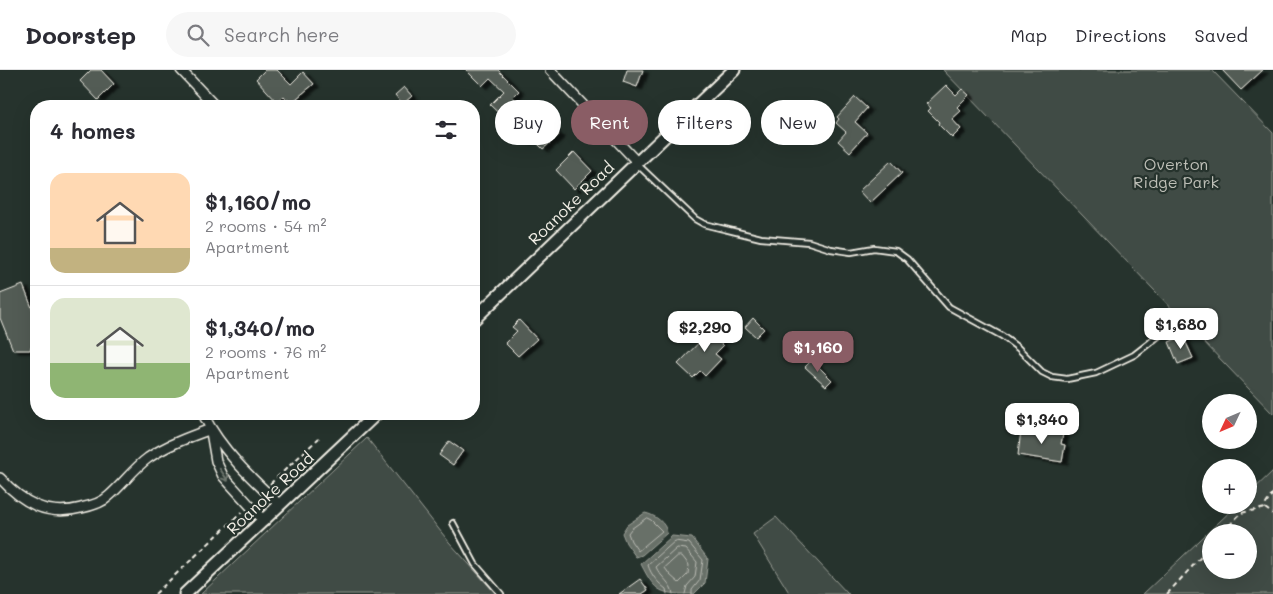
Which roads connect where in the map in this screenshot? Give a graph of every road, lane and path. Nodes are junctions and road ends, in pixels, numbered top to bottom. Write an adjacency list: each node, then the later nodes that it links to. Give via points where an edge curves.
1 (181, 70): 4 (street)
2 (550, 70): 5 (street)
3 (734, 70): 5 (street, Roanoke Road)
4 (209, 100)
5 (637, 163): 6 (street, Roanoke Road); 7 (lane, via 704,224 761,238 809,242 851,252 874,248 896,251 907,259 949,308 1002,336 1052,377 1066,379 1096,373 1134,355 1161,334 1171,329)
6 (480, 312)
7 (1178, 330)
8 (206, 420): 10 (street)
9 (370, 420): 15 (street, Roanoke Road)
10 (210, 429): 12 (street, via 146,459 108,498 72,511 52,511 33,505); 15 (street, via 228,453); 19 (street, one-way to 19, via 216,461 223,476)
11 (319, 438): 13 (path)
12 (0, 478)
13 (268, 489)
14 (1273, 493): 16 (path)
15 (280, 505): 19 (street, Roanoke Road)
16 (1265, 508): 18 (path); 21 (path, via 1241,513)
17 (247, 509): 23 (path)
18 (1273, 514)
19 (264, 521): 24 (street, Roanoke Road)
20 (453, 523): 25 (lane, via 475,564)
21 (1231, 524)
22 (1202, 556): 26 (path)
23 (155, 594)
24 (185, 594)
25 (501, 594)
26 (1167, 594)

